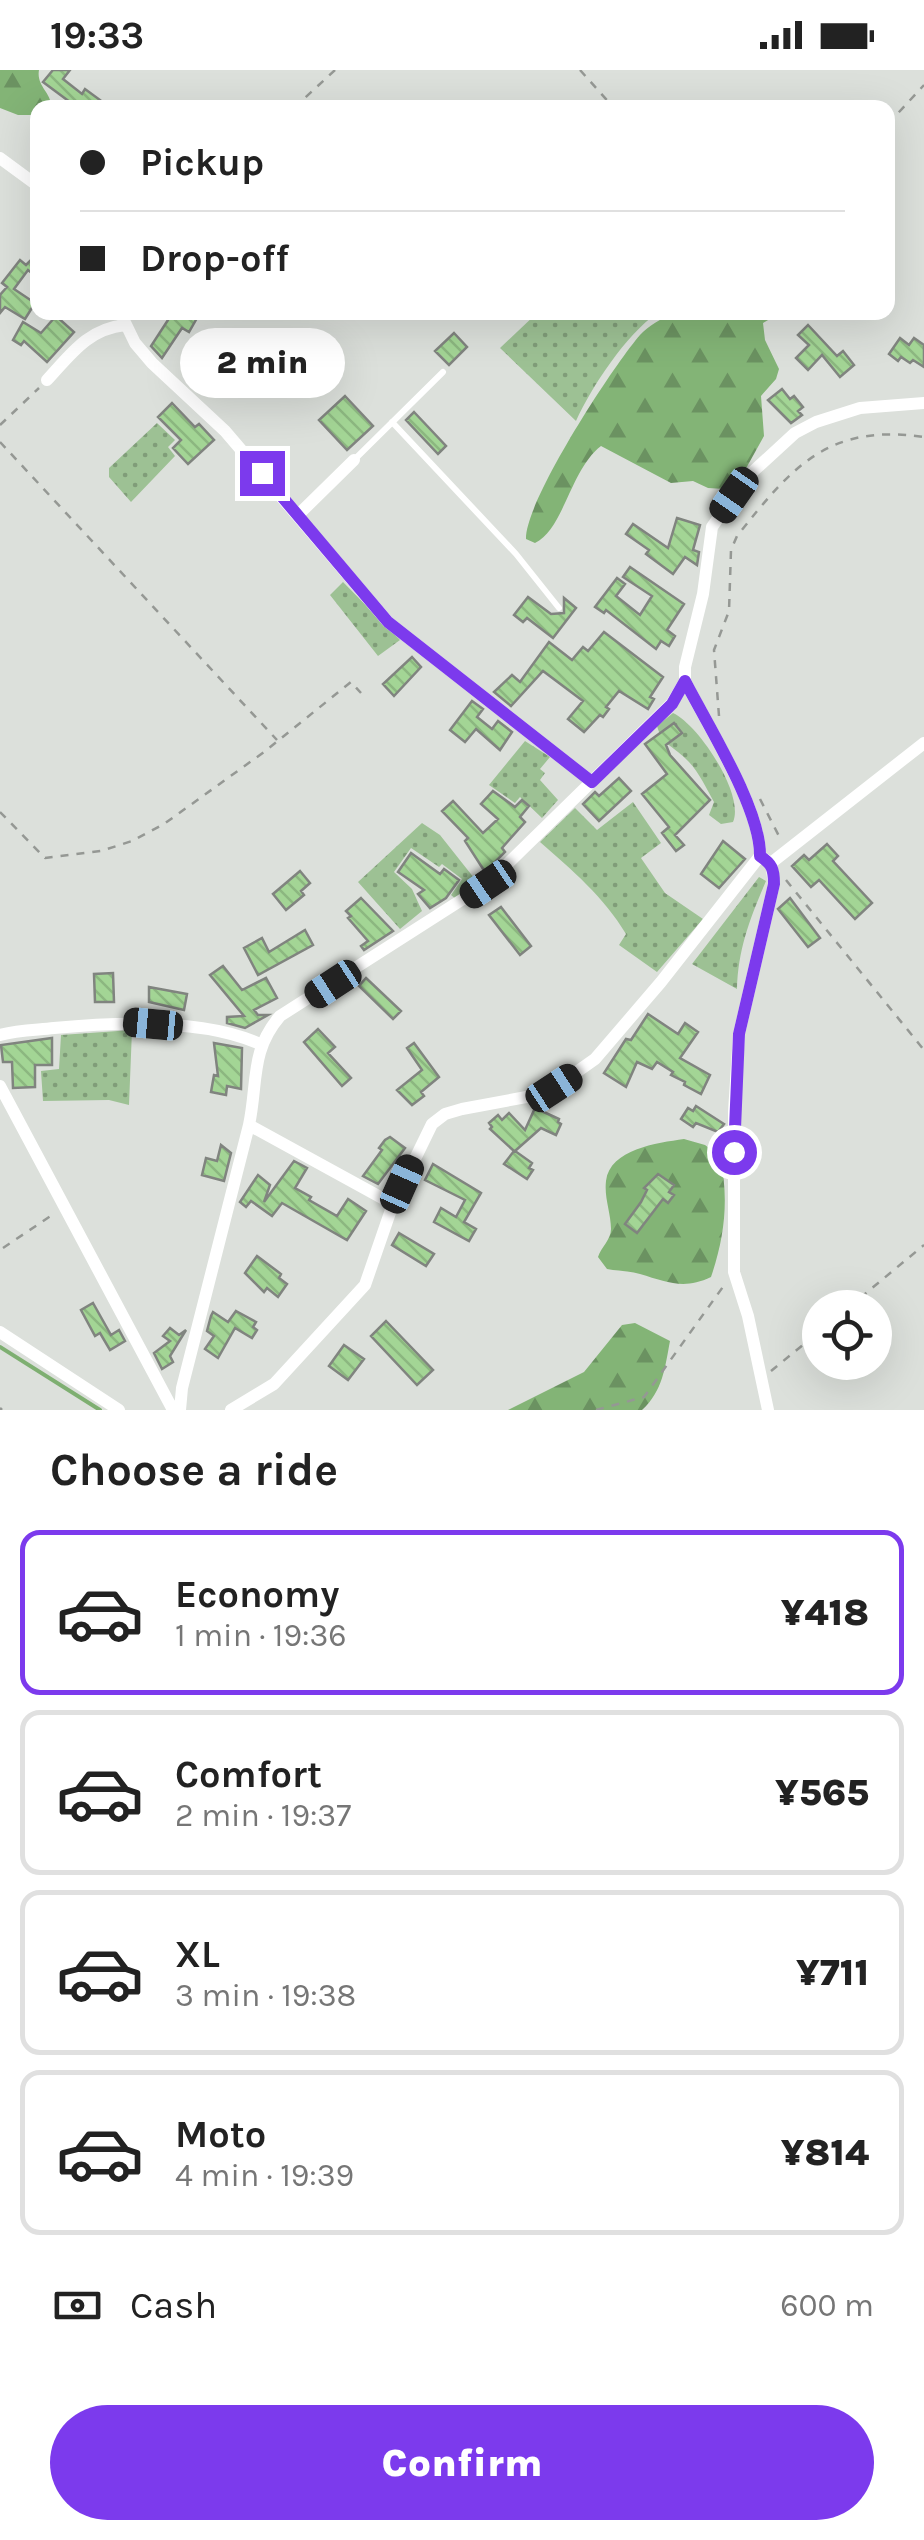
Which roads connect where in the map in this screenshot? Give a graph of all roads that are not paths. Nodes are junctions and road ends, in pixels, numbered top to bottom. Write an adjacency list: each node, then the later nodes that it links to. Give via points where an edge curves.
1 (0, 158): 2 (street)
2 (30, 180)
3 (120, 320): 6 (street, via 90,336)
4 (123, 320): 10 (street, via 152,363 225,431)
5 (442, 372): 8 (lane)
6 (48, 380)
7 (924, 403): 12 (street, via 860,408 816,422 795,432 746,478 712,526)
8 (392, 422): 9 (lane); 11 (lane)
9 (354, 460): 10 (street)
10 (298, 514): 14 (street, via 388,622)
11 (559, 608)
12 (685, 681): 14 (street, via 672,704); 15 (street, via 745,800)
13 (924, 742): 15 (street)
14 (592, 782): 17 (street, via 488,884 280,1016)
15 (766, 859): 20 (street, via 595,1059 554,1088 445,1114 432,1124); 25 (street, via 774,884 739,1034 734,1272)
16 (2, 1031): 17 (street, via 129,1022)
17 (260, 1044): 19 (street)
18 (0, 1086): 23 (street)
19 (249, 1125): 20 (street); 23 (street)
20 (393, 1204): 24 (street, via 365,1285 274,1384)
21 (0, 1332): 22 (street)
22 (119, 1410)
23 (176, 1410)
24 (231, 1410)
25 (768, 1410)

